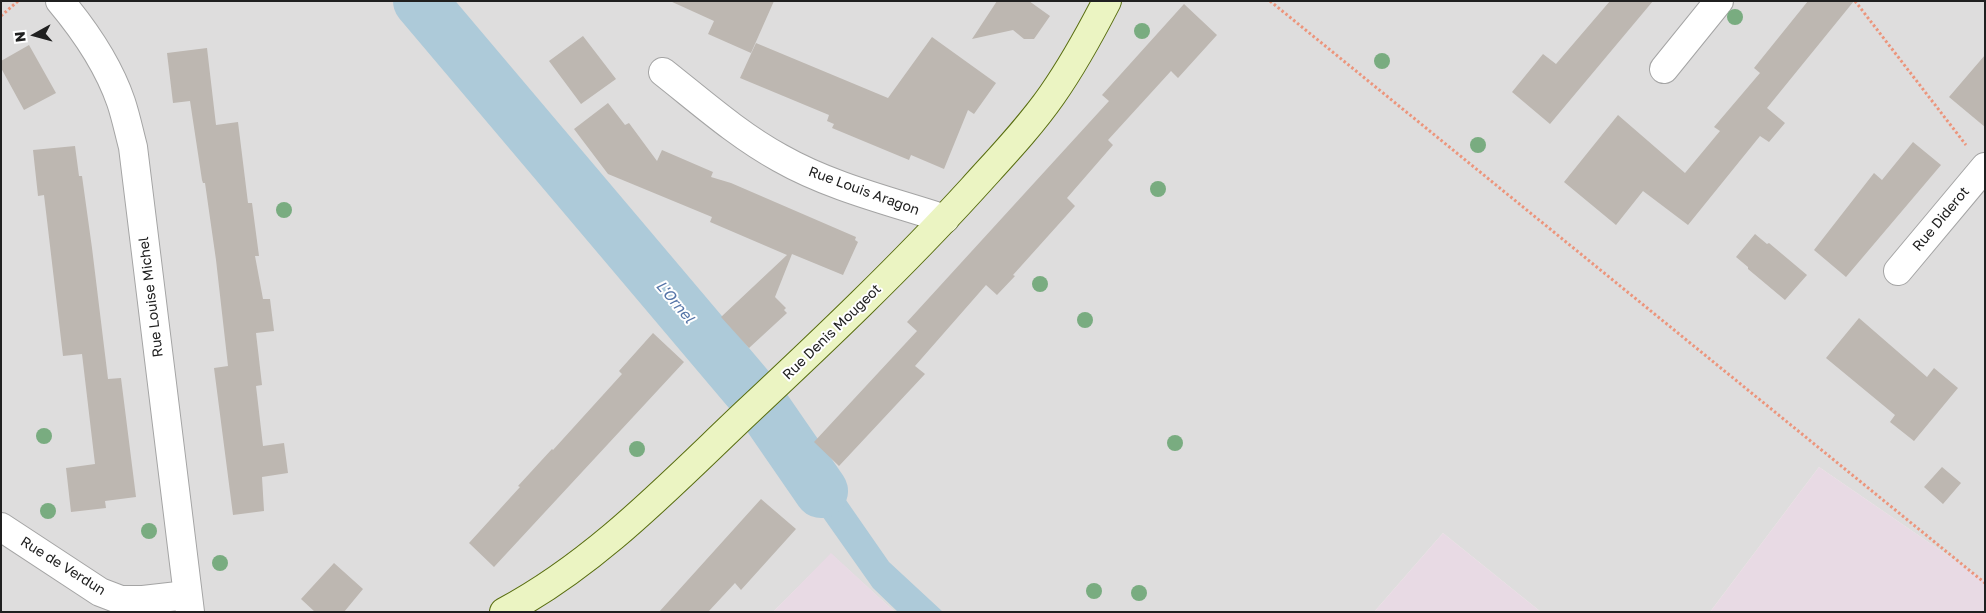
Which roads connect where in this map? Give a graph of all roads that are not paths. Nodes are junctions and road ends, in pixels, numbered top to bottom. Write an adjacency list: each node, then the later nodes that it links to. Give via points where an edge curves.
1 (60, 1): 10 (street, Rue Louise Michel, via 84,30 106,66 122,103 133,147)
2 (1107, 1): 7 (street, Rue Denis Mougeot, via 1081,51 1052,96)
3 (1719, 1): 4 (street)
4 (1664, 69)
5 (664, 72): 7 (street, Rue Louis Aragon, via 738,131 780,158 825,179)
6 (1984, 168): 8 (street, Rue Diderot)
7 (944, 219): 11 (street, Rue Denis Mougeot, via 774,388 608,541 569,572)
8 (1898, 271)
9 (1, 527): 10 (street, Rue de Verdun, via 100,592 121,600)
10 (188, 604)
11 (504, 612)

